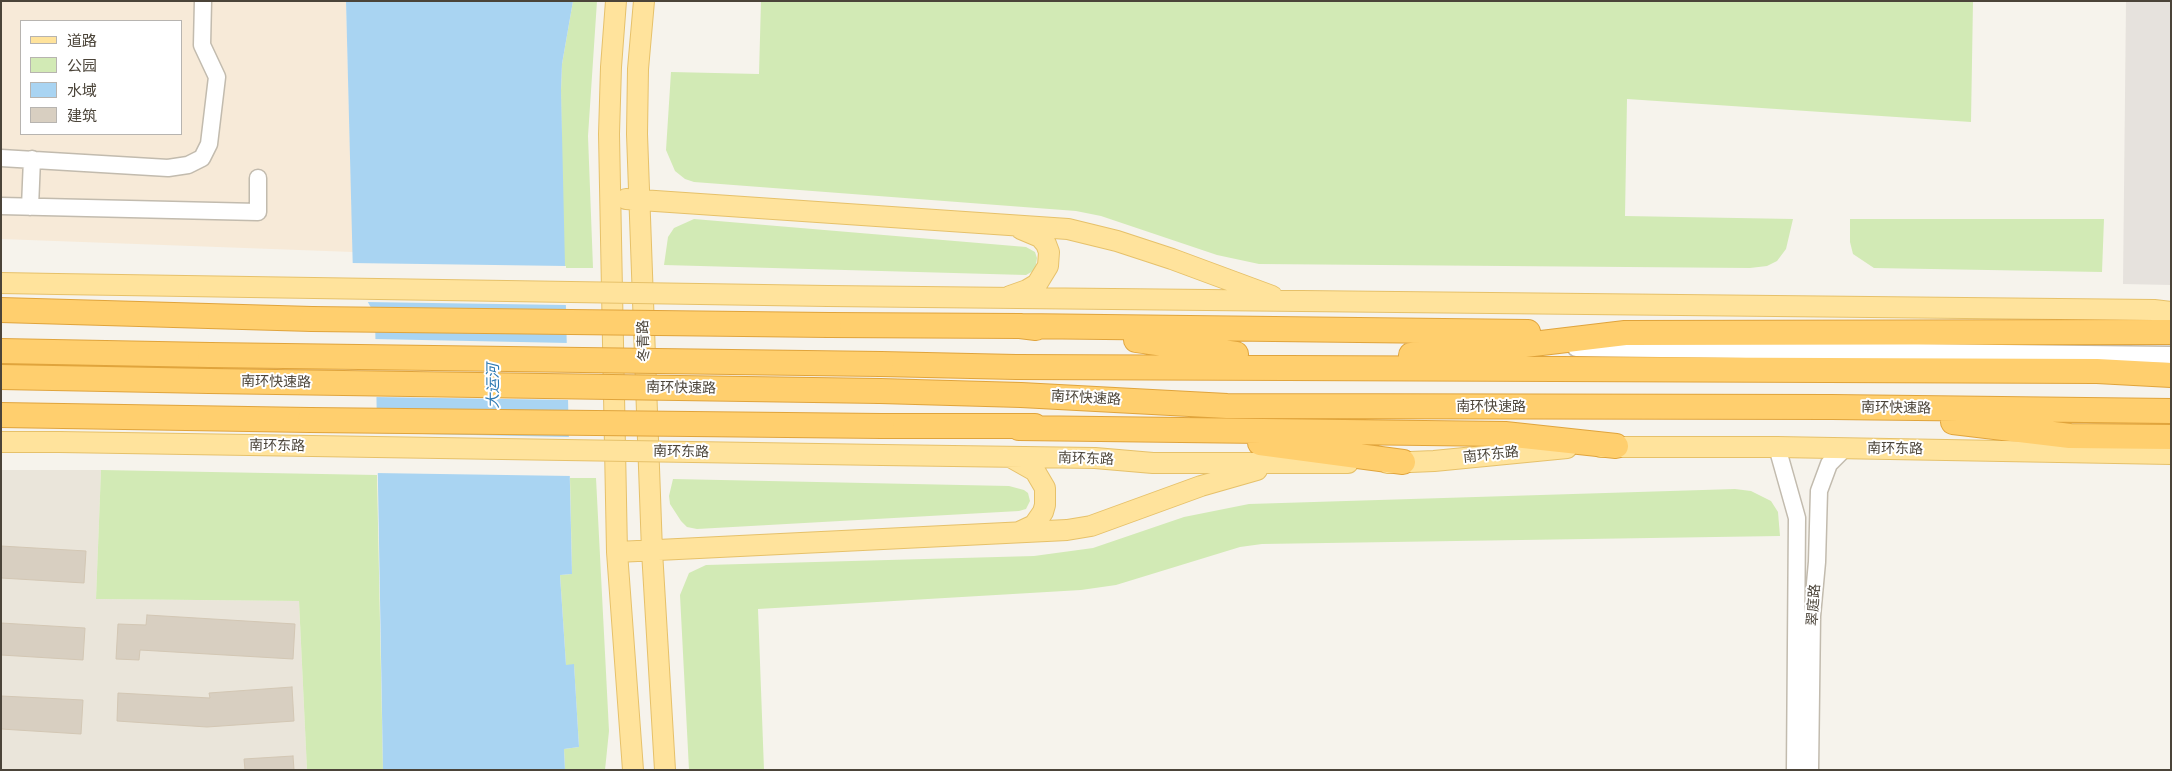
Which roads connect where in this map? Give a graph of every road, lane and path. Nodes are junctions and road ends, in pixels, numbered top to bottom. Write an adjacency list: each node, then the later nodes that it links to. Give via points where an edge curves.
1 (204, 1): 5 (street, via 202,45 217,77 209,144 202,158 188,165 168,168)
2 (616, 1): 7 (main road, via 611,67)
3 (644, 1): 8 (main road, 冬青路, via 638,96)
4 (1, 158): 5 (street)
5 (32, 160): 10 (street)
6 (258, 178): 10 (street, via 258,212)
7 (610, 199): 8 (main road); 54 (main road)
8 (639, 200): 11 (main road); 53 (main road, 冬青路)
9 (1, 206): 10 (street)
10 (30, 207)
11 (1007, 224): 13 (main road, via 1040,236 1050,259 1037,284); 14 (main road, via 1068,229 1117,241)
12 (1, 283): 13 (main road, bridge)
13 (1002, 298): 14 (main road)
14 (1288, 302): 16 (main road)
15 (1, 310): 17 (highway, bridge, via 312,319)
16 (2171, 312)
17 (1020, 326): 19 (highway); 24 (highway)
18 (2171, 332): 19 (highway)
19 (1625, 333): 21 (highway)
20 (1, 344): 23 (highway)
21 (1508, 347): 25 (street); 26 (highway)
22 (1, 351): 23 (highway, 南环快速路)
23 (54, 352): 28 (highway, 南环快速路, bridge)
24 (1236, 354): 26 (highway, 南环快速路); 28 (highway, 南环快速路)
25 (2171, 355)
26 (1401, 356): 29 (highway, 南环快速路)
27 (2171, 365): 30 (street)
28 (1016, 367): 29 (highway, 南环快速路)
29 (1624, 370): 30 (highway, 南环快速路)
30 (2097, 371): 31 (highway, 南环快速路)
31 (2171, 375)
32 (1, 377): 34 (highway, 南环快速路, bridge, via 880,391)
33 (1, 399): 39 (highway)
34 (1227, 406): 35 (highway, 南环快速路); 38 (highway)
35 (1832, 407): 36 (highway, 南环快速路); 40 (highway)
36 (2171, 411)
37 (1, 415): 39 (highway)
38 (1129, 416): 40 (highway); 41 (highway)
39 (129, 417): 41 (highway, bridge)
40 (1973, 424): 43 (highway, via 2070,436)
41 (1019, 428): 42 (highway)
42 (1154, 429): 45 (highway, via 1505,434); 50 (highway)
43 (2171, 437)
44 (1, 442): 49 (main road, 南环东路, bridge)
45 (1616, 446): 46 (main road, 南环东路); 50 (main road, 南环东路)
46 (1777, 447): 47 (main road, 南环东路); 57 (street, 翠庭路, via 1797,518)
47 (1845, 448): 48 (main road, 南环东路); 58 (street, 翠庭路, via 1829,464 1819,491 1812,616)
48 (2171, 454)
49 (1008, 457): 51 (main road, 南环东路); 52 (main road, via 1035,472 1045,488 1043,512 1034,525)
50 (1403, 462): 51 (main road, 南环东路)
51 (1278, 464): 52 (main road, via 1201,486 1091,526)
52 (1018, 533): 53 (main road)
53 (652, 551): 54 (main road); 56 (main road, 冬青路)
54 (617, 552): 55 (main road)
55 (633, 770)
56 (665, 770)
57 (1794, 770)
58 (1810, 770)

